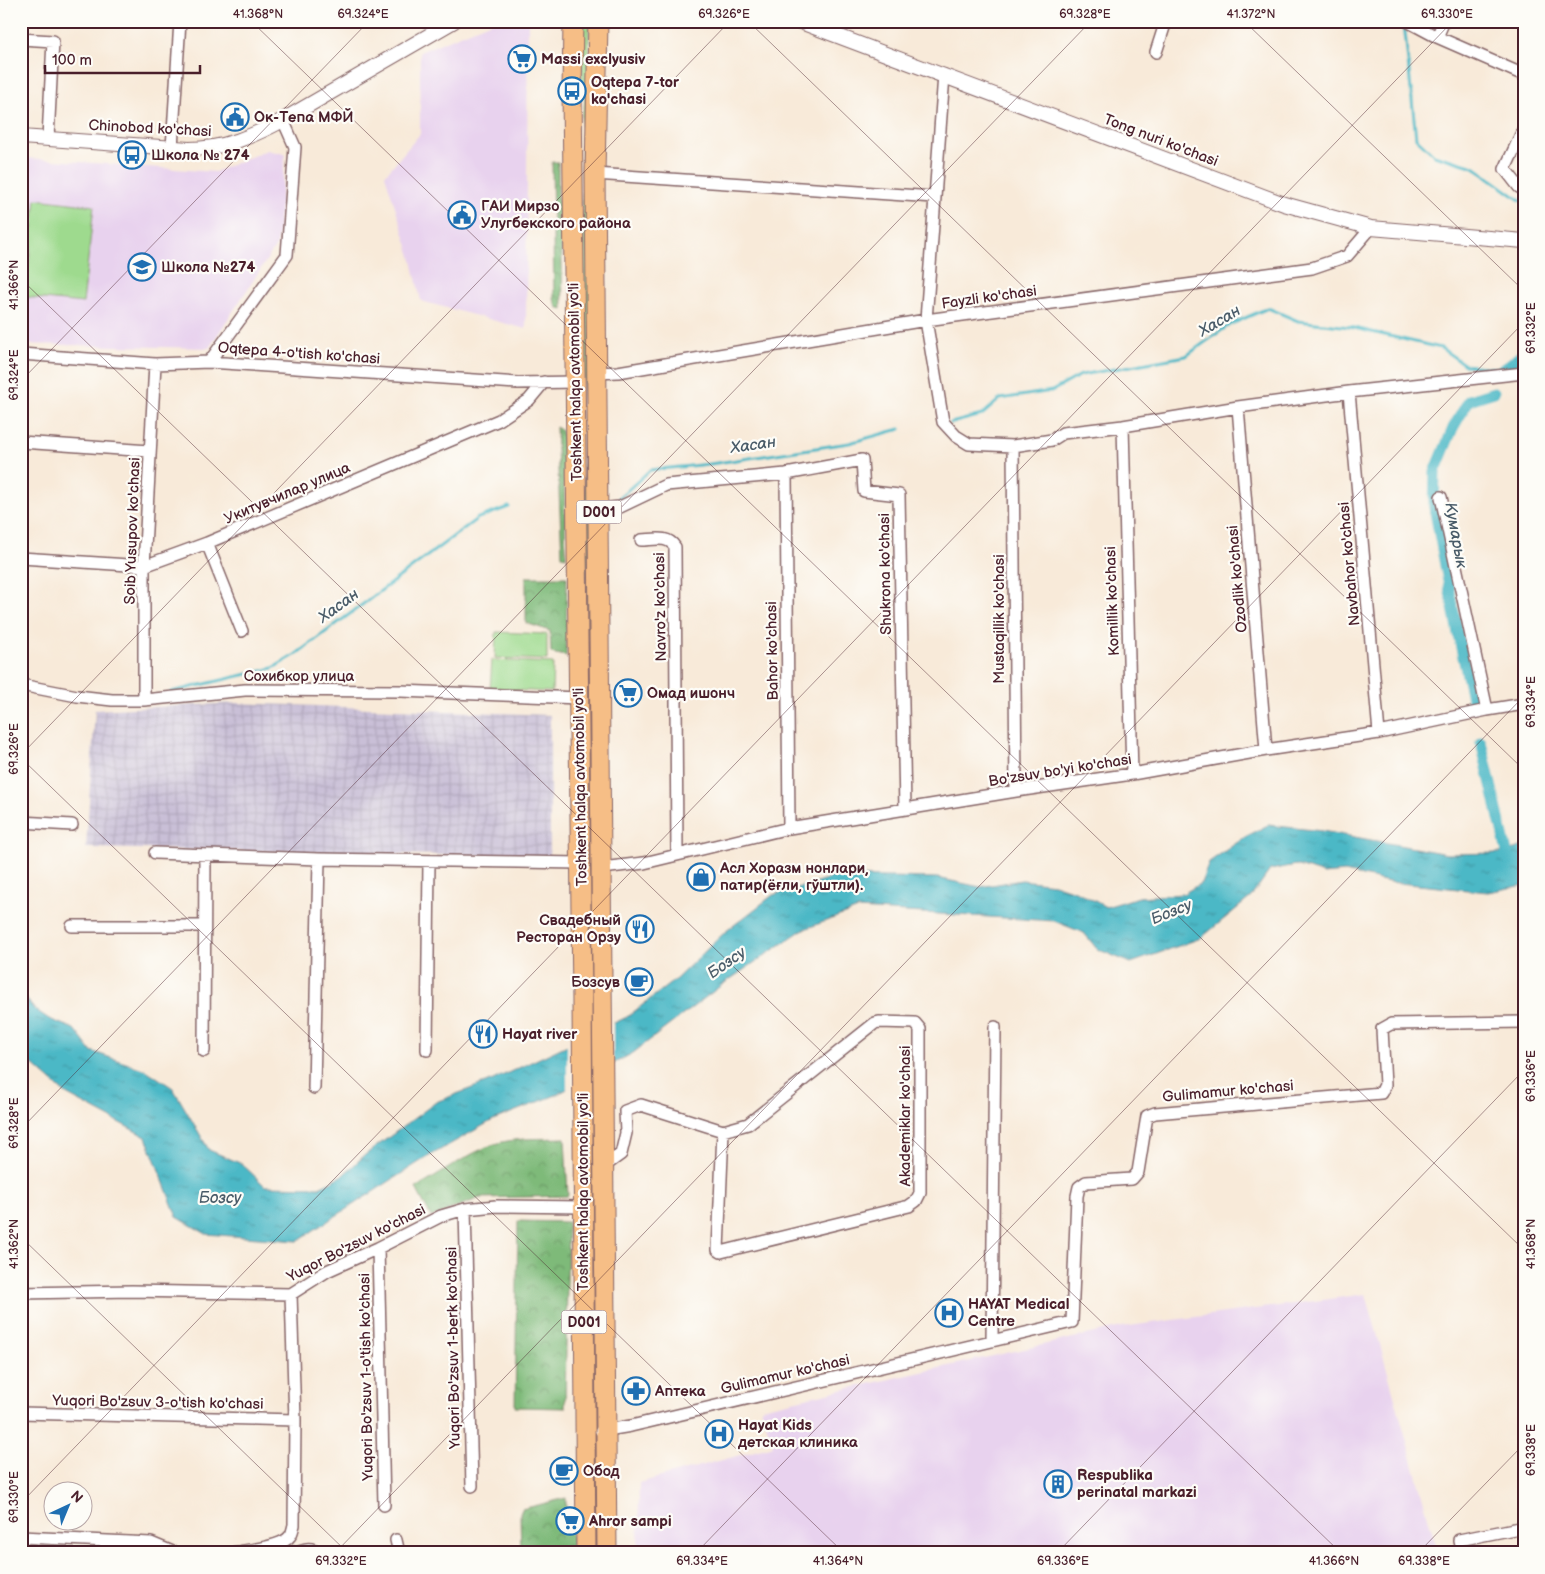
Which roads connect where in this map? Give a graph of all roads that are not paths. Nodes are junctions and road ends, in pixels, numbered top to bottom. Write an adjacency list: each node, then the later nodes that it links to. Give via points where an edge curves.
1 (180, 21): 18 (street)
2 (454, 21): 14 (street, Chinobod ko'chasi)
3 (573, 21): 31 (highway, Toshkent halqa avtomobil yo'li / D001)
4 (598, 21): 19 (highway, Toshkent halqa avtomobil yo'li / D001)
5 (798, 21): 12 (street, Tong nuri ko'chasi)
6 (1166, 21): 11 (street)
7 (1407, 21): 9 (street)
8 (1444, 21): 9 (street)
9 (1436, 37): 13 (street)
10 (21, 39): 17 (street, via 53,41)
11 (1156, 52)
12 (944, 75): 21 (street); 22 (street, Tong nuri ko'chasi, via 1284,204)
13 (1524, 75)
14 (283, 120): 18 (street, Chinobod ko'chasi, via 230,144 203,149); 26 (street, via 295,147 287,255)
15 (1524, 128): 20 (street, via 1505,169)
16 (21, 136): 17 (street, Chinobod ko'chasi)
17 (48, 138): 18 (street, Chinobod ko'chasi)
18 (172, 148)
19 (596, 174): 21 (street); 28 (highway, Toshkent halqa avtomobil yo'li / D001)
20 (1524, 190)
21 (934, 197): 24 (street)
22 (1371, 228): 23 (street, Tong nuri ko'chasi); 24 (street, Fayzli ko'chasi, via 1347,256 1312,268)
23 (1524, 242)
24 (926, 320): 28 (street, Fayzli ko'chasi); 36 (street, via 943,422 969,444)
25 (21, 354): 27 (street, Oqtepa 4-o'tish ko'chasi)
26 (208, 362): 27 (street, Oqtepa 4-o'tish ko'chasi); 30 (street, Oqtepa 4-o'tish ko'chasi)
27 (155, 364): 37 (street, Soib Yusupov ko'chasi)
28 (597, 373): 40 (highway, Toshkent halqa avtomobil yo'li / D001)
29 (1524, 374): 32 (street)
30 (544, 382): 31 (street, Oqtepa 4-o'tish ko'chasi); 42 (street, Укитувчилар улица, via 529,400 499,420)
31 (575, 382): 46 (highway, Toshkent halqa avtomobil yo'li / D001)
32 (1349, 392): 33 (street); 53 (street, Navbahor ko'chasi)
33 (1238, 406): 34 (street); 54 (street, Ozodlik ko'chasi)
34 (1122, 426): 36 (street, via 1063,433 1052,440); 55 (street, Komillik ko'chasi)
35 (21, 442): 37 (street)
36 (1013, 446): 56 (street, Mustaqillik ko'chasi)
37 (149, 451): 44 (street, Soib Yusupov ko'chasi)
38 (786, 474): 40 (street, Shukrona ko'chasi, via 666,485 620,508); 57 (street, Shukrona ko'chasi, via 862,460 864,491 899,495); 60 (street, Bahor ko'chasi)
39 (1441, 497): 52 (street)
40 (599, 509): 47 (highway, Toshkent halqa avtomobil yo'li / D001)
41 (641, 540): 62 (street, Navro'z ko'chasi, via 667,539 675,547)
42 (207, 543): 44 (street, Укитувчилар улица); 45 (street)
43 (21, 558): 44 (street, Укитувчилар улица)
44 (144, 566): 50 (street, Soib Yusupov ko'chasi)
45 (242, 631)
46 (578, 664): 47 (highway); 49 (highway, Toshkent halqa avtomobil yo'li / D001)
47 (600, 664): 67 (highway, Toshkent halqa avtomobil yo'li / D001)
48 (21, 685): 50 (street, Сохибкор улица, via 77,696)
49 (579, 698): 50 (street, Сохибкор улица, via 245,690); 66 (highway, Toshkent halqa avtomobil yo'li / D001)
50 (144, 700)
51 (1524, 704): 52 (street, Bo'zsuv bo'yi ko'chasi)
52 (1487, 710): 53 (street, Bo'zsuv bo'yi ko'chasi)
53 (1379, 733): 54 (street, Bo'zsuv bo'yi ko'chasi)
54 (1266, 750): 55 (street, Bo'zsuv bo'yi ko'chasi)
55 (1132, 774): 56 (street, Bo'zsuv bo'yi ko'chasi)
56 (1016, 791): 57 (street, Bo'zsuv bo'yi ko'chasi)
57 (906, 809): 60 (street, Bo'zsuv bo'yi ko'chasi)
58 (21, 822): 59 (street)
59 (72, 825)
60 (789, 828): 62 (street, Bo'zsuv bo'yi ko'chasi)
61 (155, 853): 63 (street)
62 (677, 854): 67 (street, Bo'zsuv bo'yi ko'chasi, via 644,863)
63 (204, 855): 64 (street); 69 (street)
64 (319, 859): 65 (street); 74 (street)
65 (428, 861): 66 (street); 72 (street)
66 (580, 863): 77 (highway, Toshkent halqa avtomobil yo'li / D001)
67 (602, 868): 76 (highway, Toshkent halqa avtomobil yo'li / D001)
68 (72, 926): 69 (street)
69 (204, 926): 73 (street)
70 (1524, 1022): 83 (street, Gulimamur ko'chasi, via 1391,1024 1382,1029 1385,1085 1381,1094 1147,1116 1138,1172 1132,1179 1086,1182 1079,1187 1072,1322)
71 (995, 1027): 83 (street)
72 (427, 1050)
73 (204, 1051)
74 (314, 1088)
75 (723, 1131): 75 (street, Akademiklar ko'chasi, via 748,1124 875,1023 915,1023 920,1029 920,1193 909,1206 721,1252 718,1250); 76 (street, via 641,1105 625,1110 626,1133 621,1154)
76 (603, 1167): 86 (highway, Toshkent halqa avtomobil yo'li / D001)
77 (583, 1207): 78 (street, Yuqor Bo'zsuv ko'chasi); 87 (highway, Toshkent halqa avtomobil yo'li / D001)
78 (465, 1209): 79 (street, Yuqor Bo'zsuv ko'chasi, via 441,1216); 88 (street, Yuqori Bo'zsuv 1-berk ko'chasi)
79 (378, 1248): 81 (street, Yuqor Bo'zsuv ko'chasi, via 326,1272); 89 (street, Yuqori Bo'zsuv 1-o'tish ko'chasi)
80 (22, 1293): 81 (street, Yuqor Bo'zsuv ko'chasi); 82 (street)
81 (291, 1294): 85 (street)
82 (21, 1329)
83 (992, 1341): 86 (street, Gulimamur ko'chasi)
84 (21, 1413): 85 (street, Yuqori Bo'zsuv 3-o'tish ko'chasi)
85 (295, 1420): 96 (street, via 294,1525 291,1536 284,1542)
86 (606, 1431): 87 (street, Gulimamur ko'chasi); 101 (highway, Toshkent halqa avtomobil yo'li / D001)
87 (584, 1433): 100 (highway, Toshkent halqa avtomobil yo'li / D001)
88 (472, 1486)
89 (384, 1506)
90 (1524, 1526): 102 (street, via 1458,1540)
91 (21, 1537): 92 (street)
92 (73, 1540): 94 (street); 95 (street, via 151,1543)
93 (396, 1540): 99 (street)
94 (74, 1553)
95 (175, 1553)
96 (232, 1553)
97 (293, 1553): 98 (street, via 303,1549 314,1549)
98 (319, 1553)
99 (399, 1553)
100 (586, 1553)
101 (607, 1553)
102 (1462, 1553)

